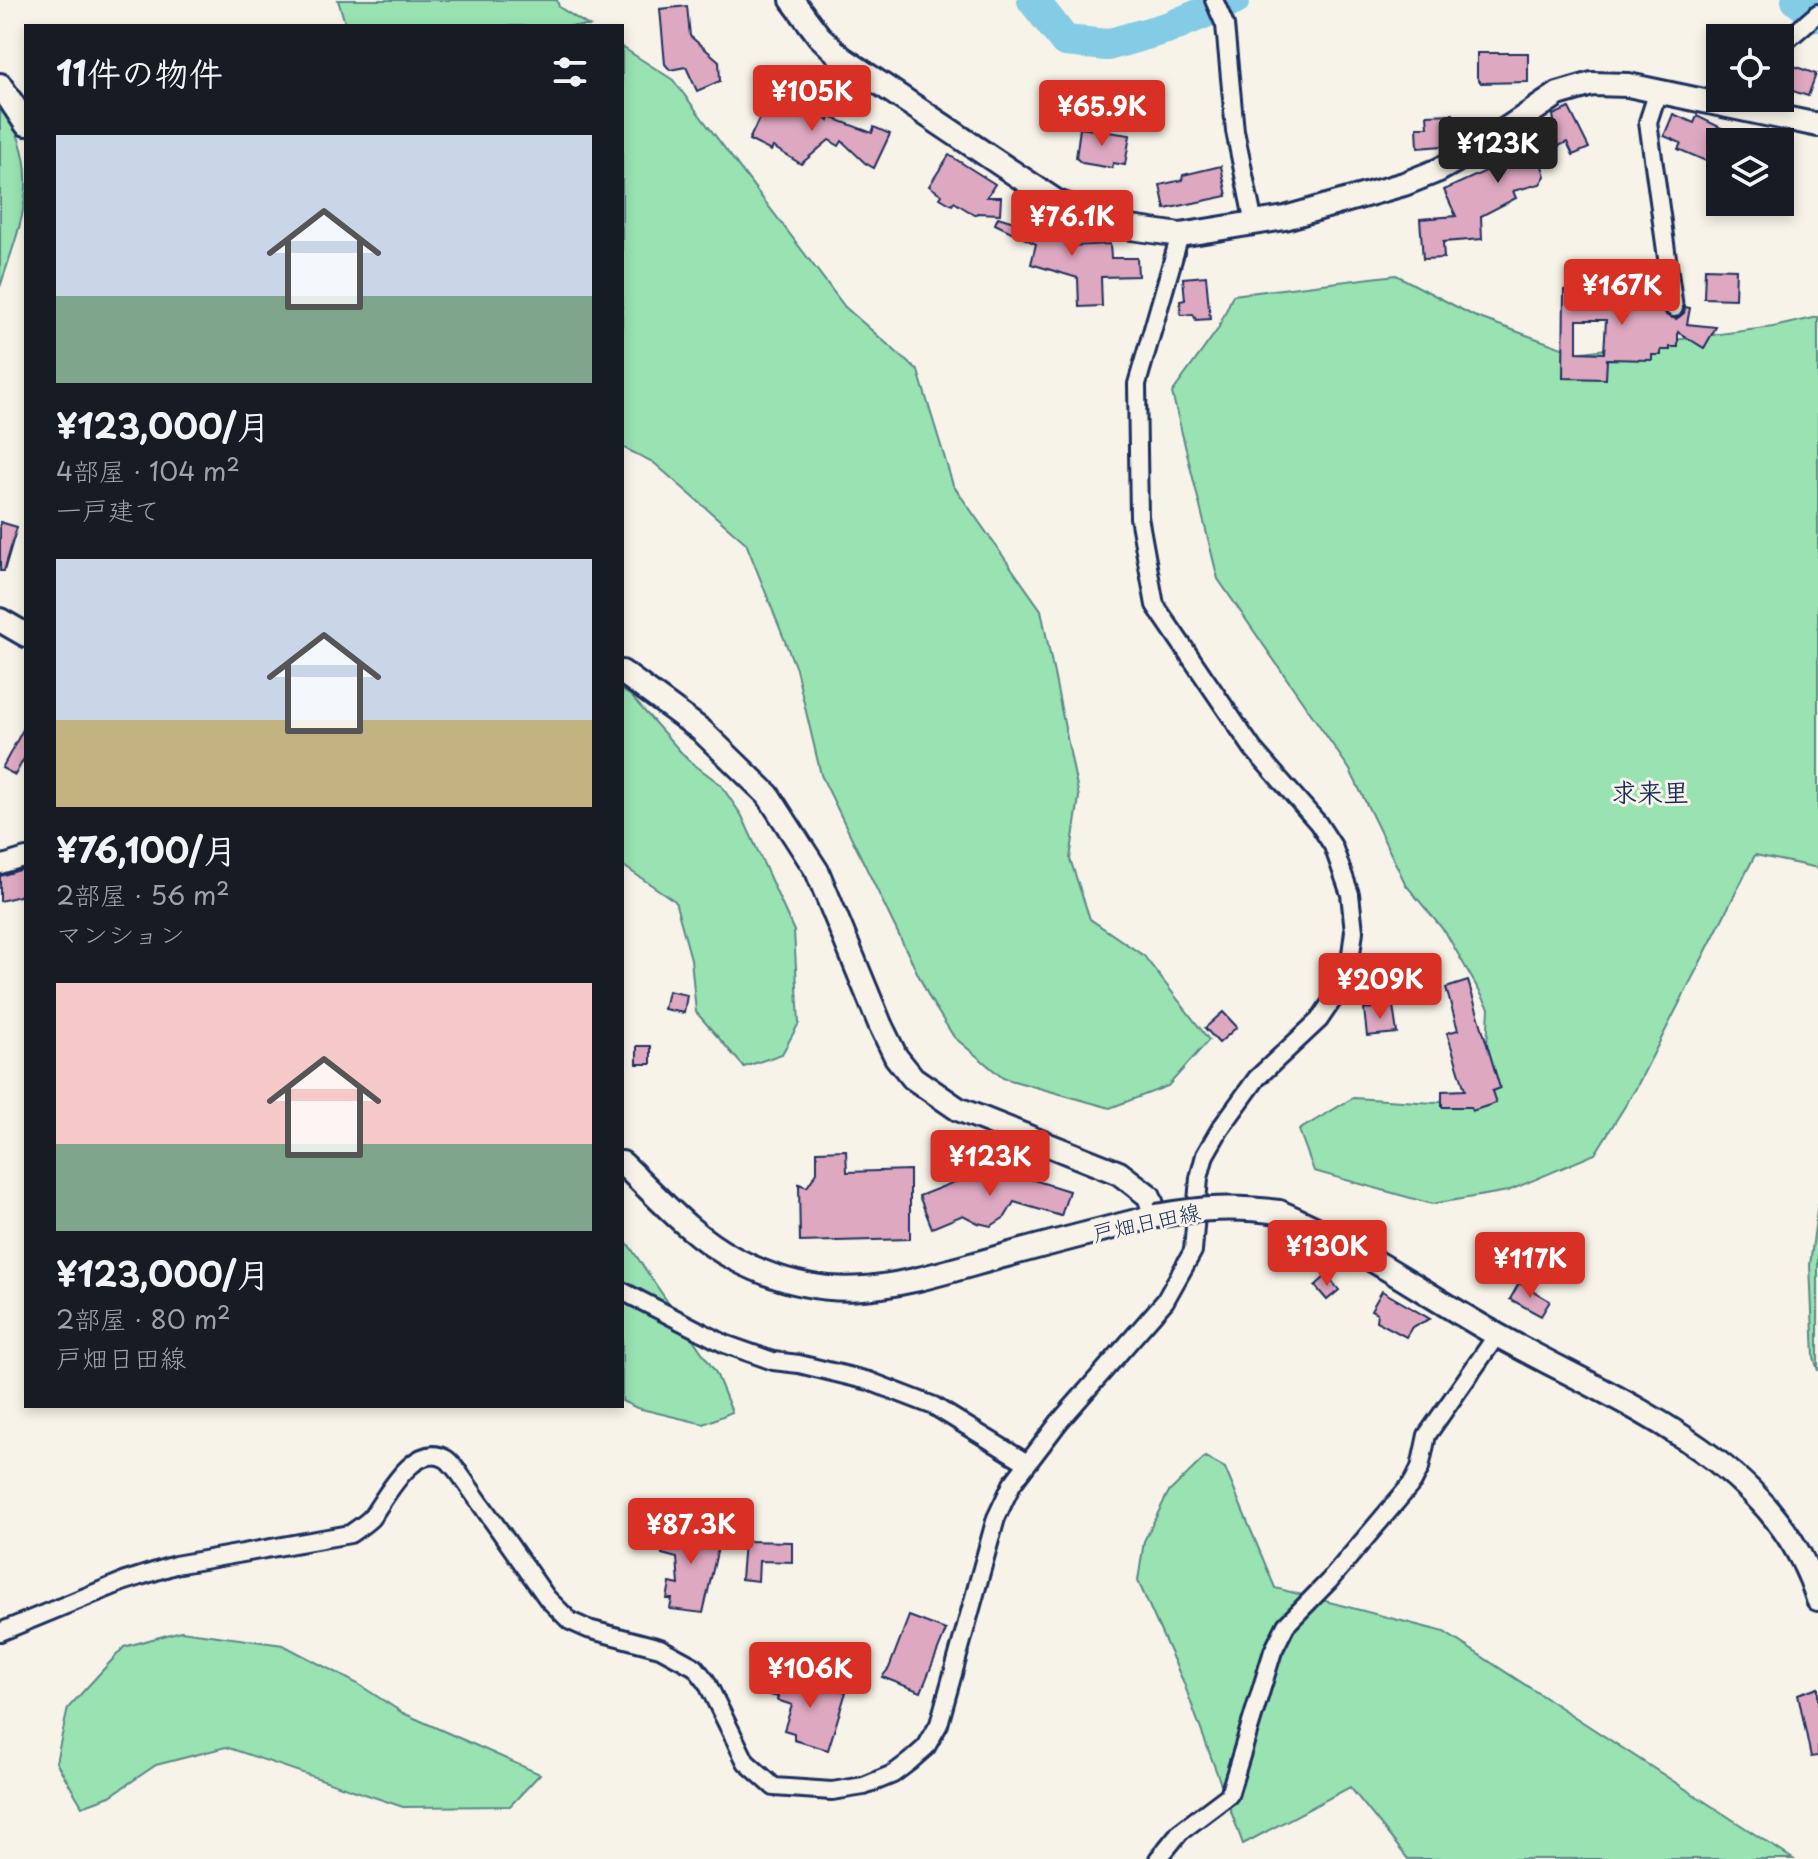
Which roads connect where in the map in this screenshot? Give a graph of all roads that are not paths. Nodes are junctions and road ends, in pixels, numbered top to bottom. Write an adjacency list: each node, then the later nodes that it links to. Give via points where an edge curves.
1 (792, 0): 12 (street, via 842,58 1057,202 1131,228)
2 (1214, 0): 11 (street, via 1225,25 1235,131)
3 (1818, 13): 4 (street)
4 (1794, 34)
5 (0, 85): 9 (street)
6 (1658, 91): 7 (street); 11 (street, via 1592,84 1558,94 1439,170); 13 (street, via 1648,122)
7 (1706, 98)
8 (1765, 112): 10 (street)
9 (24, 121)
10 (1818, 125)
11 (1254, 224): 12 (street)
12 (1180, 235): 23 (street, via 1137,384 1139,517 1155,605 1253,749 1333,846 1350,894 1354,931 1338,992 1319,1020 1257,1078 1205,1155 1193,1251 1165,1301)
13 (1674, 308)
14 (0, 620): 15 (street)
15 (24, 634)
16 (624, 673): 20 (street, via 701,730 768,795 817,871 880,1024 913,1078 958,1109 1119,1173 1149,1196)
17 (24, 858): 18 (street)
18 (0, 865)
19 (624, 1165): 20 (street, 戸畑日田線, via 730,1257 779,1280 821,1289 911,1283)
20 (1156, 1216): 22 (street, 戸畑日田線, bridge, via 1203,1208 1279,1212 1317,1227)
21 (624, 1292): 23 (street, via 725,1344 773,1361 869,1381 934,1406)
22 (1497, 1335): 24 (street, 戸畑日田線, via 1719,1461 1786,1534); 26 (street, via 1427,1435 1413,1482 1286,1625 1273,1651 1229,1795 1180,1832)
23 (1027, 1463): 25 (street, via 996,1518 939,1724 926,1747 909,1762 864,1786 803,1791 774,1787 758,1775 695,1667 660,1648 570,1621 547,1598 445,1458 415,1461 368,1521 350,1534 175,1565)
24 (1818, 1599)
25 (0, 1632)
26 (1158, 1859)

